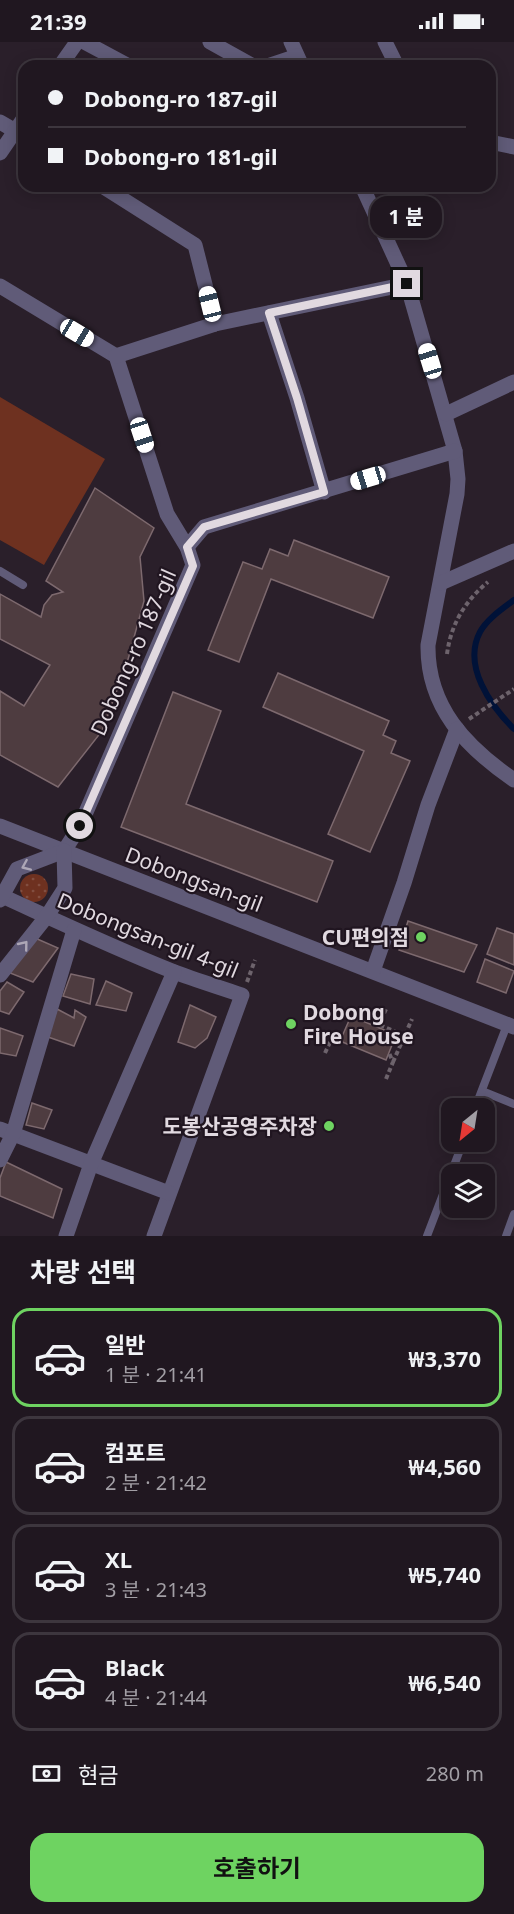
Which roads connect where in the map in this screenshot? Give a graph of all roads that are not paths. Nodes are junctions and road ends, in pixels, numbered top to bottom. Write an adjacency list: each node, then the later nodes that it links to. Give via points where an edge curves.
1 (77, 42): 5 (street)
2 (84, 42): 6 (street)
3 (210, 42): 7 (street)
4 (385, 42): 8 (street)
5 (64, 60)
6 (118, 60)
7 (242, 60)
8 (394, 60)
9 (0, 122): 10 (street)
10 (18, 127)
11 (18, 132): 14 (street)
12 (496, 143): 13 (street)
13 (514, 147)
14 (0, 153)
15 (111, 192): 20 (street, via 195,245)
16 (365, 192): 17 (street)
17 (407, 284): 19 (street); 23 (street)
18 (0, 286): 21 (street)
19 (269, 313): 20 (street); 25 (street)
20 (215, 324): 21 (street)
21 (116, 356): 26 (street, Dobong-ro 187-gil, via 167,514)
22 (514, 382): 23 (street)
23 (446, 414): 24 (street)
24 (455, 451): 25 (street); 29 (street, via 457,494)
25 (324, 492): 26 (street, via 204,527)
26 (187, 547): 34 (street, Dobong-ro 187-gil, via 193,566 80,826)
27 (514, 551): 29 (street)
28 (0, 572): 30 (lane)
29 (441, 583): 31 (street, via 428,657 442,708)
30 (23, 585)
31 (462, 724): 32 (street, via 480,754); 38 (street, via 428,806)
32 (514, 780)
33 (0, 826): 34 (street, Dobongsan-gil)
34 (64, 851): 35 (street, Dobongsan-gil 4-gil, one-way to 35, via 17,869); 36 (street, via 65,888); 38 (street, Dobongsan-gil)
35 (1, 897): 36 (street, Dobongsan-gil 4-gil)
36 (47, 916): 37 (street, Dobongsan-gil 4-gil); 40 (street, one-way to 36)
37 (74, 930): 39 (street, Dobongsan-gil 4-gil); 45 (street)
38 (373, 971): 41 (street, Dobongsan-gil)
39 (174, 972): 48 (street); 49 (street, Dobongsan-gil 4-gil, via 242,995)
40 (0, 975)
41 (511, 1026): 42 (lane)
42 (482, 1091): 43 (lane); 44 (lane)
43 (479, 1098)
44 (514, 1104)
45 (6, 1132): 47 (street); 48 (street)
46 (459, 1152): 53 (lane)
47 (0, 1160)
48 (91, 1164): 49 (street); 51 (street)
49 (169, 1193): 52 (street, Dobongsan-gil 4-gil)
50 (514, 1214): 54 (lane)
51 (66, 1236)
52 (154, 1236)
53 (427, 1236)
54 (506, 1236)

